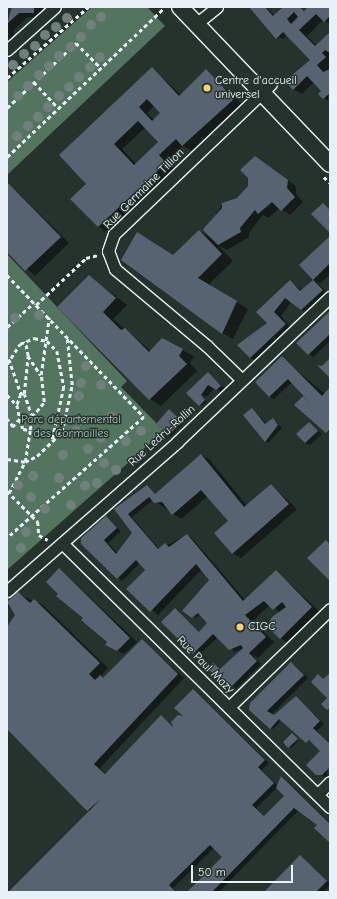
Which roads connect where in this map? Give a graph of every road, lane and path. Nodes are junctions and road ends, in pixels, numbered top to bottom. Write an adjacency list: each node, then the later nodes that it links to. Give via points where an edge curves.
1 (55, 7): 6 (street)
2 (88, 7): 8 (path)
3 (217, 7): 5 (street)
4 (172, 8): 5 (street); 7 (path)
5 (196, 24): 10 (street)
6 (7, 50)
7 (101, 68): 9 (path, via 76,43); 12 (path)
8 (7, 78)
9 (34, 82): 11 (path); 12 (path)
10 (266, 89): 14 (street); 15 (street, Rue Germaine Tillion, via 114,234)
11 (7, 108)
12 (58, 108): 13 (path)
13 (8, 155)
14 (330, 164)
15 (108, 254): 18 (path, via 86,258); 28 (street, via 114,269 208,346)
16 (7, 275): 18 (path)
17 (330, 297): 28 (street, Rue Ledru-Rollin)
18 (35, 304): 19 (path); 20 (path)
19 (49, 318): 21 (path); 23 (path)
20 (7, 327)
21 (67, 337): 36 (path, via 72,384 62,432); 40 (path, via 144,417)
22 (24, 341): 23 (path, via 34,338); 24 (path); 25 (path)
23 (47, 341): 27 (path); 36 (path, via 57,352 64,377 62,405)
24 (28, 356): 27 (path); 29 (path)
25 (9, 359): 26 (path); 29 (path)
26 (7, 364)
27 (41, 376): 32 (path, via 44,402)
28 (242, 380): 42 (street, Rue Ledru-Rollin)
29 (23, 394): 31 (path); 32 (path)
30 (7, 395): 31 (path)
31 (17, 404): 33 (path)
32 (32, 417): 35 (path)
33 (20, 418): 34 (path, via 13,428); 35 (path, via 23,429)
34 (7, 419)
35 (30, 430): 38 (path)
36 (52, 443): 38 (path)
37 (7, 459): 38 (path)
38 (25, 462): 39 (path)
39 (8, 492): 40 (path)
40 (32, 516): 41 (path); 42 (path, via 43,539)
41 (7, 538)
42 (62, 543): 43 (street, Rue Ledru-Rollin); 45 (street, Rue Paul Mazy)
43 (7, 591)
44 (330, 609): 45 (street)
45 (229, 707): 47 (street, Rue Paul Mazy)
46 (330, 782): 47 (street)
47 (318, 794): 48 (street, Rue Paul Mazy)
48 (330, 807)

